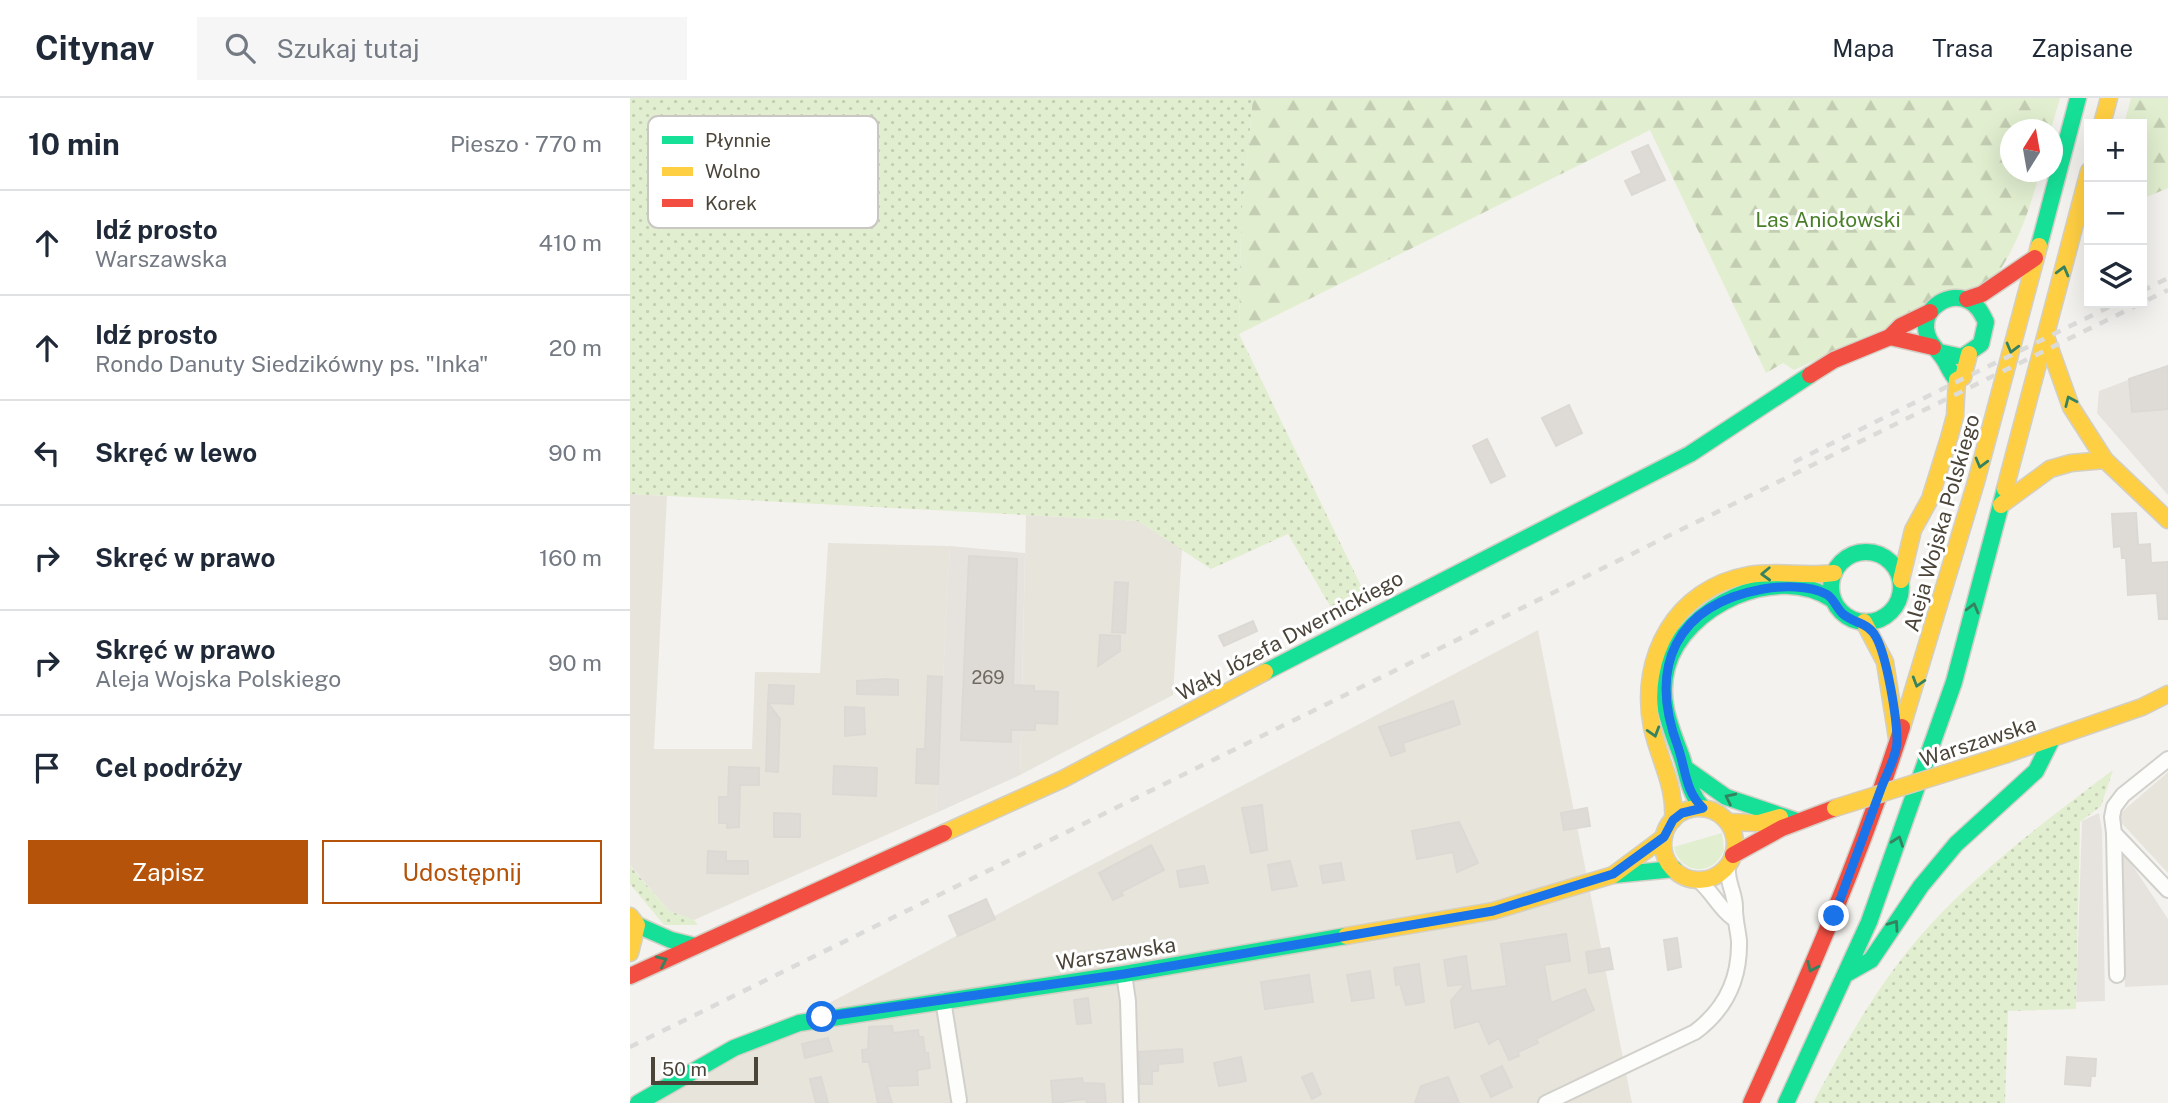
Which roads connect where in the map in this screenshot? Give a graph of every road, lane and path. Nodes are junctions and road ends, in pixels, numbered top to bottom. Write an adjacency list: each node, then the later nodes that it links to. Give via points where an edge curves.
1 (2078, 98): 5 (main road, Aleja Wojska Polskiego)
2 (2109, 98): 3 (main road)
3 (2103, 119)
4 (2086, 182): 9 (main road, one-way to 4)
5 (2035, 258): 6 (main road); 24 (main road, Aleja Wojska Polskiego, one-way to 24, via 1960,544)
6 (1967, 299): 7 (main road, via 1946,299); 11 (main road, via 1979,308 1986,322 1984,338)
7 (1930, 312): 8 (main road, Wały Józefa Dwernickiego); 10 (main road, via 1926,333)
8 (1890, 337): 10 (main road, via 1921,341); 41 (main road, Wały Józefa Dwernickiego, via 1834,360 1690,454 1408,596 1063,779)
9 (2046, 337): 13 (main road, one-way to 9, via 2071,407); 14 (main road)
10 (1936, 349): 11 (main road, via 1954,358); 12 (main road)
11 (1969, 354): 12 (main road, via 1963,377)
12 (1957, 380): 16 (main road, via 1950,438 1930,499)
13 (2105, 460): 14 (main road, via 2050,469); 15 (main road)
14 (2001, 505): 43 (main road, one-way to 14, via 1954,681)
15 (2168, 520)
16 (1913, 530): 17 (main road); 19 (main road)
17 (1876, 553): 18 (main road, via 1856,553); 19 (main road, via 1892,563)
18 (1834, 573): 20 (main road); 29 (main road, one-way to 29, via 1772,573 1728,580 1694,597 1664,632 1647,688 1653,733 1675,801)
19 (1901, 580): 21 (main road, via 1895,609 1878,621)
20 (1833, 600): 21 (main road, via 1843,614); 26 (main road, via 1809,589 1771,588 1726,599 1693,622 1671,657 1664,694)
21 (1864, 622): 24 (main road, via 1884,654)
22 (2168, 694): 23 (main road, Warszawska)
23 (2051, 741): 30 (main road, Warszawska, bridge); 43 (main road, one-way to 23, via 1871,960 1956,844 2036,771)
24 (1898, 743): 52 (main road, Aleja Wojska Polskiego, one-way to 52, via 1834,916)
25 (2168, 759): 32 (street, via 2114,807)
26 (1685, 768): 27 (main road, via 1686,786); 28 (main road, one-way to 26, via 1726,797)
27 (1703, 808): 29 (main road); 31 (main road)
28 (1780, 817): 30 (main road); 31 (main road, via 1759,823)
29 (1673, 820): 33 (main road)
30 (1797, 821): 34 (main road, Warszawska, via 1751,843)
31 (1728, 822): 34 (main road, via 1735,844)
32 (2114, 833): 38 (street); 45 (street)
33 (1664, 837): 35 (main road, via 1667,859); 36 (main road, Warszawska)
34 (1730, 860): 37 (main road, via 1709,878); 39 (street, via 1727,878)
35 (1674, 869): 36 (main road, Warszawska); 37 (main road)
36 (1613, 874): 44 (main road, Warszawska, via 1430,925)
37 (1698, 880): 39 (street, via 1713,891)
38 (2168, 890)
39 (1733, 918): 51 (street, via 1738,937 1737,975 1726,1001 1710,1021 1672,1044)
40 (633, 920): 41 (main road, via 671,940); 42 (main road)
41 (695, 946): 46 (main road, Wały Józefa Dwernickiego, one-way to 41)
42 (630, 953)
43 (1847, 973): 53 (main road)
44 (1124, 974): 47 (main road, Warszawska); 50 (street)
45 (2117, 975)
46 (630, 976)
47 (943, 1000): 48 (street); 49 (main road, Warszawska, via 822,1017 777,1030 734,1048)
48 (959, 1100)
49 (638, 1103)
50 (1131, 1103)
51 (1546, 1103)
52 (1751, 1103)
53 (1786, 1103)

